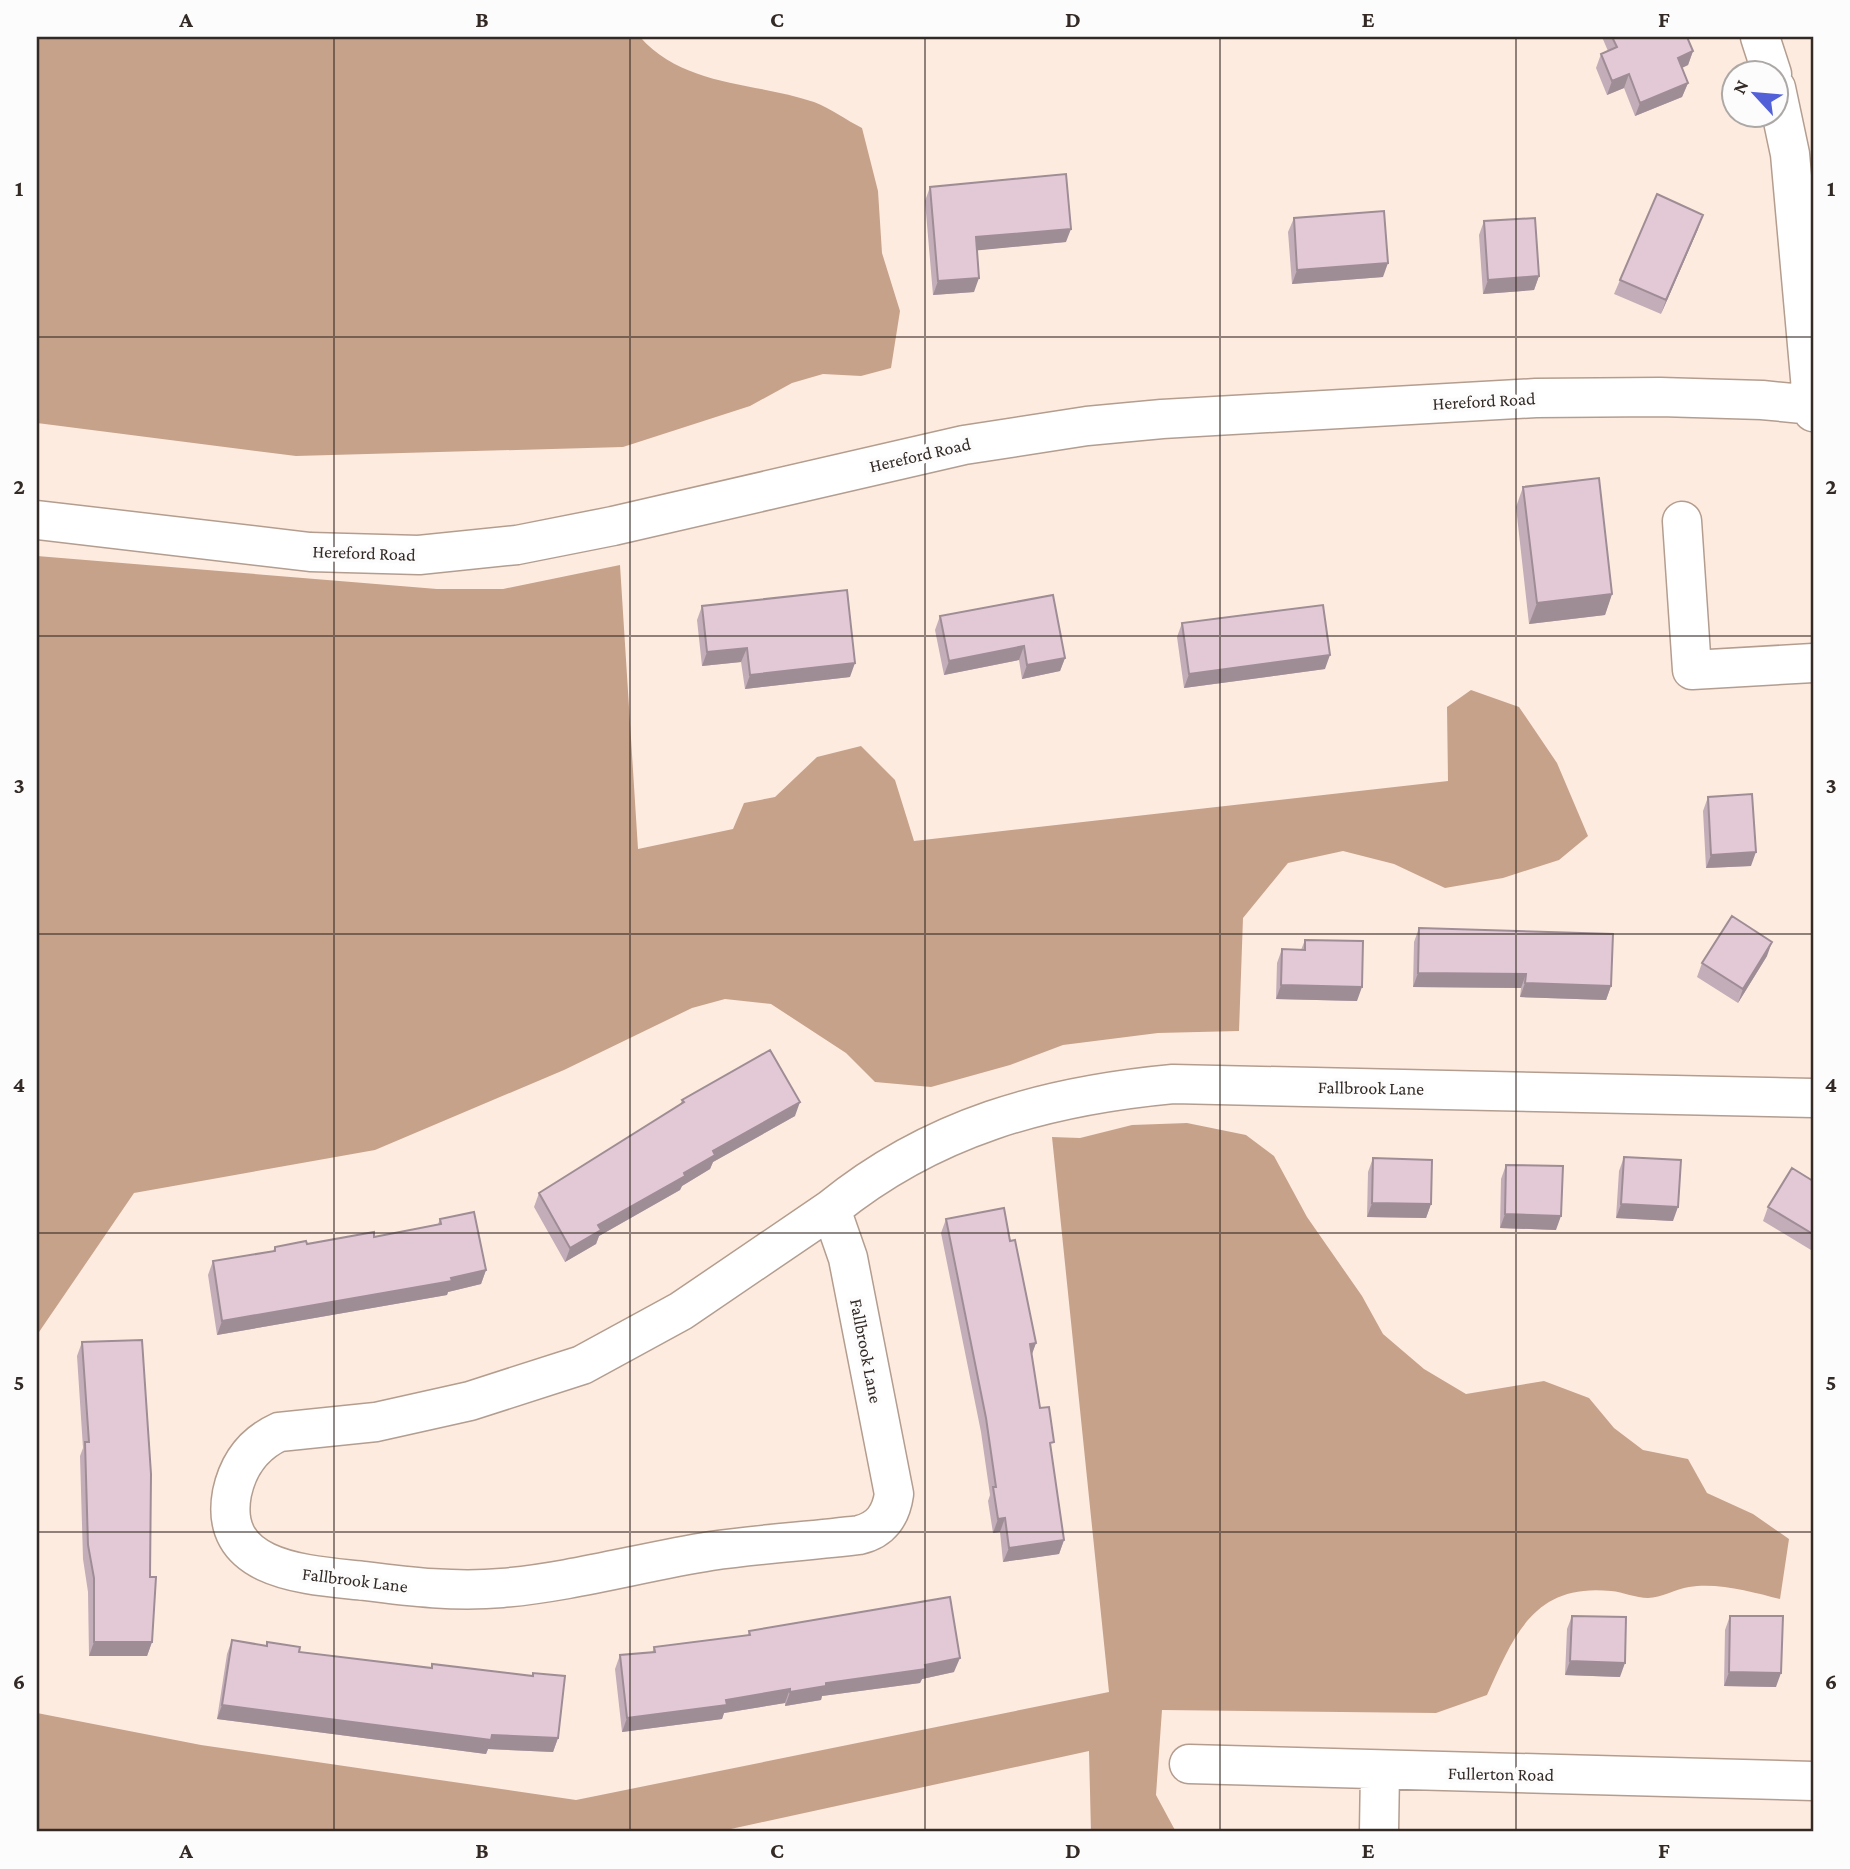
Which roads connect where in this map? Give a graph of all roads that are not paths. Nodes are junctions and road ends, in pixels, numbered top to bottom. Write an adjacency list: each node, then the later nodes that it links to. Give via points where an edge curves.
1 (1760, 37): 2 (street)
2 (1767, 60)
3 (1785, 130): 4 (street)
4 (1813, 405): 5 (street); 6 (street, Hereford Road, via 1660,397 1536,398 1087,426 964,445 517,545 419,555 310,552)
5 (1813, 412)
6 (37, 520)
7 (1682, 521): 8 (street, via 1692,670)
8 (1813, 663)
9 (1813, 1097): 10 (street, Fallbrook Lane, via 1173,1084 1101,1091 1031,1106 962,1130 898,1163)
10 (831, 1209): 10 (street, Fallbrook Lane, via 681,1311 582,1365 470,1401 376,1422 279,1432 269,1437 250,1453 236,1479 230,1506 236,1534 252,1553 294,1573 438,1590 504,1588 713,1551 873,1530 890,1513 894,1494 848,1258)
11 (1188, 1764): 12 (street, Fullerton Road)
12 (1380, 1771): 13 (street, Fullerton Road); 14 (street)
13 (1813, 1781)
14 (1379, 1832)

